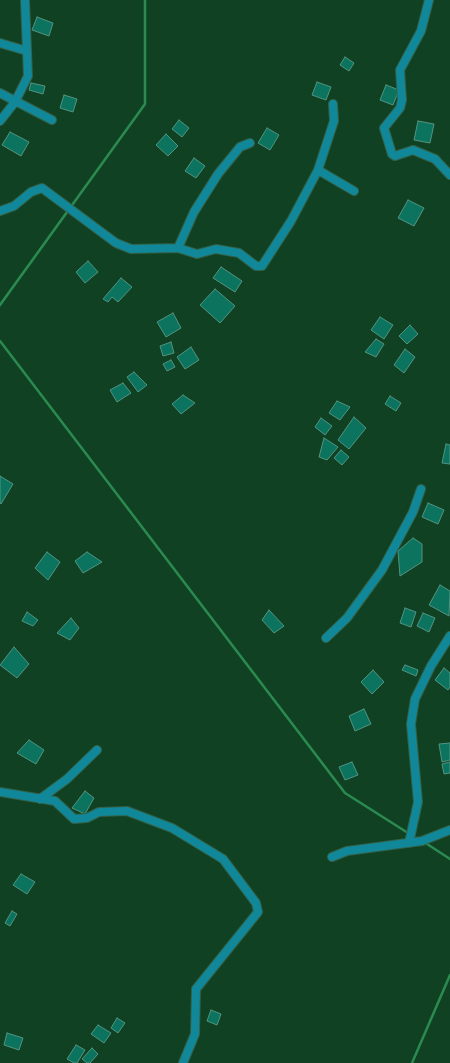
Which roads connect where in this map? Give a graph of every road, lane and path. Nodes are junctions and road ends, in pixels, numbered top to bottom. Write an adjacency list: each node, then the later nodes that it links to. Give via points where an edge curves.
1 (25, 0): 4 (street)
2 (429, 0): 12 (street, via 421,31 400,70 400,108 384,128 392,154 395,156 413,150 435,159)
3 (0, 44): 4 (street)
4 (27, 51): 6 (street, via 28,76)
5 (0, 93): 6 (street)
6 (15, 102): 8 (street); 9 (street)
7 (333, 104): 11 (street, via 334,121)
8 (52, 120)
9 (0, 121)
10 (250, 143): 15 (street, via 240,147 218,174 194,212)
11 (318, 170): 13 (street); 15 (street, via 262,266 256,266 239,253 216,249 197,254)
12 (450, 175)
13 (354, 191)
14 (0, 211): 15 (street, via 42,188 116,243 131,248)
15 (178, 248)
16 (421, 489): 18 (street, via 407,526 382,570 347,618)
17 (450, 636): 23 (street, via 415,699 411,724 418,802)
18 (326, 638)
19 (97, 750): 21 (street, via 67,779)
20 (0, 792): 21 (street)
21 (40, 798): 25 (street, via 55,801 74,819 87,818 99,812 126,811 172,828 222,859 256,903 258,912 196,989 195,1034)
22 (450, 830): 23 (street)
23 (410, 843): 24 (street, via 347,851)
24 (332, 857)
25 (184, 1063)

